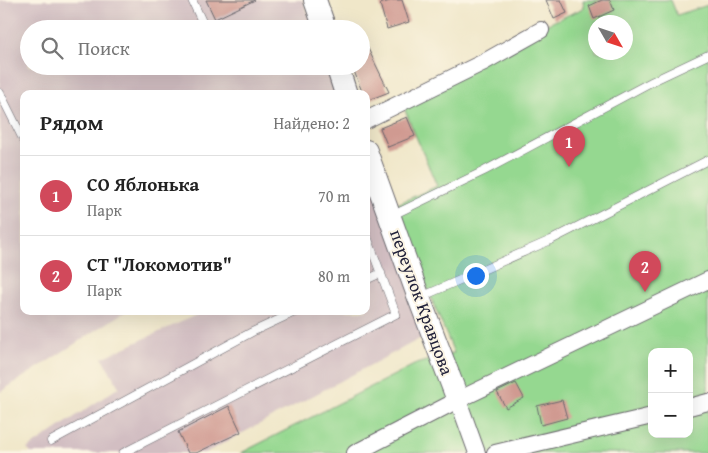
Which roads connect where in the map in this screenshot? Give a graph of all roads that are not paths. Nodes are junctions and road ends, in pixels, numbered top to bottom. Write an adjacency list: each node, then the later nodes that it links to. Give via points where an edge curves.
1 (192, 0): 3 (lane)
2 (315, 0): 4 (street)
3 (201, 20)
4 (322, 20)
5 (541, 30): 10 (street)
6 (708, 55): 14 (lane, via 653,80 484,171)
7 (340, 75): 8 (street)
8 (345, 90)
9 (0, 93): 11 (lane)
10 (370, 118)
11 (20, 133)
12 (708, 160): 19 (lane, via 551,240)
13 (370, 162): 14 (street, переулок Кравцова)
14 (390, 216): 19 (street, переулок Кравцова)
15 (370, 244): 16 (lane)
16 (381, 273): 17 (lane); 26 (lane, via 396,314)
17 (370, 278)
18 (708, 280): 21 (street)
19 (419, 298): 21 (street, переулок Кравцова)
20 (288, 315): 25 (lane)
21 (458, 400): 27 (street); 28 (street, переулок Кравцова)
22 (708, 402): 23 (street)
23 (693, 406)
24 (648, 417): 29 (street)
25 (51, 441)
26 (123, 453)
27 (355, 453)
28 (477, 453)
29 (495, 453)

